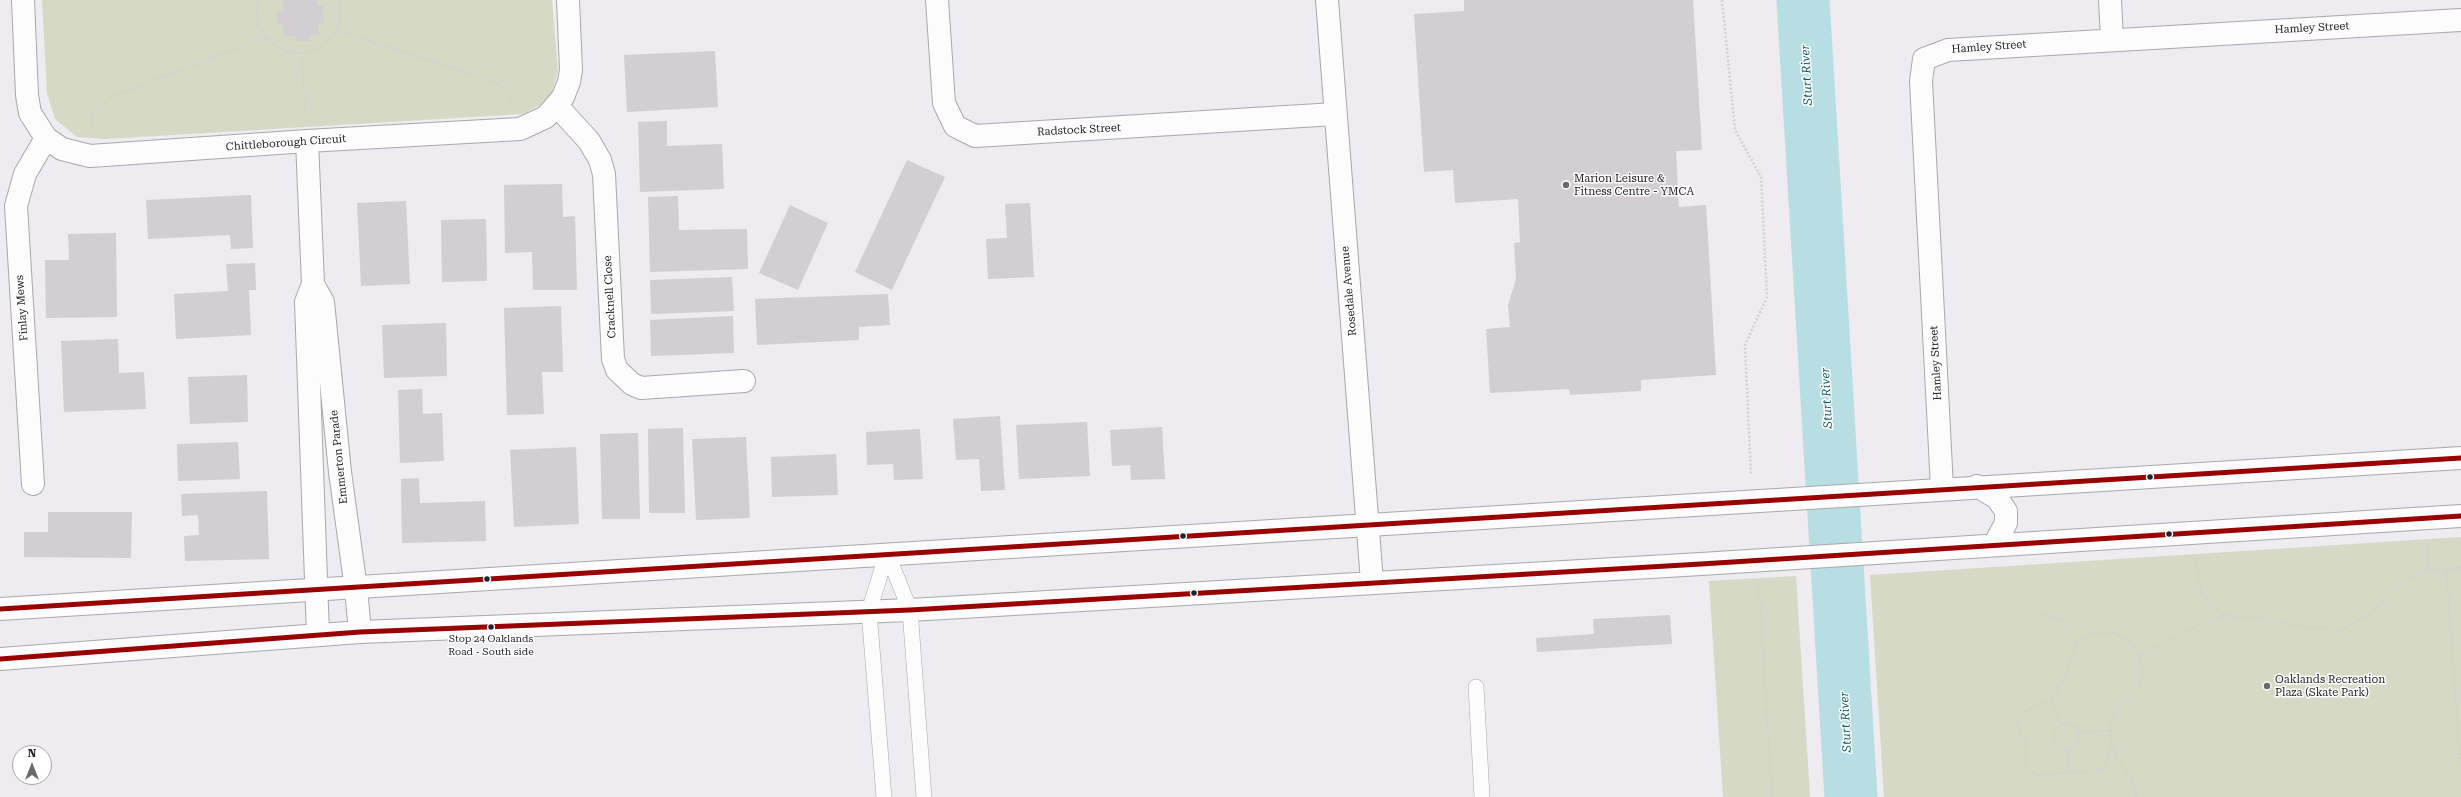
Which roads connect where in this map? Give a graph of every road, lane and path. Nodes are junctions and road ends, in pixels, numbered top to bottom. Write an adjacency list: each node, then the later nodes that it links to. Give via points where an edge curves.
1 (23, 0): 17 (main road, Chittleborough Circuit, via 30,113)
2 (258, 0): 11 (path, via 256,12 259,26)
3 (339, 0): 10 (path, via 340,17)
4 (568, 0): 14 (main road, Chittleborough Circuit, via 571,70 565,92)
5 (937, 0): 15 (main road, Radstock Street, via 944,103 955,126 975,136)
6 (1327, 0): 15 (main road, Rosedale Avenue)
7 (1722, 0): 26 (path, via 1735,130 1762,177 1768,297 1745,345)
8 (2110, 0): 12 (main road)
9 (2461, 20): 12 (main road, Hamley Street)
10 (336, 31): 13 (path, via 328,42 316,50); 16 (path, via 490,79 505,89 514,103)
11 (266, 37): 13 (path, via 288,52); 19 (path, via 116,95 98,108 92,119)
12 (2112, 39): 25 (main road, Hamley Street, via 1948,50 1924,59 1920,81)
13 (302, 53): 18 (path)
14 (557, 106): 16 (main road, Chittleborough Circuit, via 536,124); 21 (main road, Cracknell Close, via 589,141 600,160 604,174 613,359 617,370 632,384 641,388)
15 (1334, 114): 29 (main road, Rosedale Avenue)
16 (520, 129): 18 (main road, Chittleborough Circuit)
17 (46, 138): 19 (main road, Chittleborough Circuit, via 62,149); 23 (main road, Finlay Mews, via 25,174 16,206)
18 (307, 141): 19 (main road, Chittleborough Circuit); 20 (main road, Emmerton Parade)
19 (90, 156)
20 (313, 284): 38 (main road, Emmerton Parade, via 323,302 340,472); 39 (main road, Emmerton Parade, via 306,302)
21 (744, 381)
22 (2461, 458): 24 (main road)
23 (33, 484)
24 (1977, 486): 25 (main road); 31 (main road, via 1997,498 2006,511 2006,523)
25 (1942, 488): 26 (main road)
26 (1753, 491): 29 (main road)
27 (2461, 516): 28 (main road)
28 (2426, 518): 30 (main road); 35 (path)
29 (1368, 524): 32 (main road); 36 (main road, Rosedale Avenue)
30 (2195, 533): 31 (main road); 44 (path, via 2198,579 2202,594 2215,610)
31 (1994, 545): 36 (main road)
32 (887, 553): 38 (main road); 41 (lane); 42 (lane)
33 (2461, 568): 34 (path)
34 (2446, 569): 35 (path); 58 (path)
35 (2428, 570): 44 (path, via 2406,580 2370,614 2342,630 2296,626 2265,618)
36 (1372, 582): 41 (main road)
37 (1759, 586): 62 (path)
38 (356, 589): 39 (main road); 45 (main road, Emmerton Parade)
39 (315, 591): 40 (main road); 46 (main road, Emmerton Parade)
40 (0, 609)
41 (910, 610): 42 (main road); 60 (lane)
42 (869, 611): 45 (main road); 59 (lane)
43 (2042, 615): 47 (path, via 2062,620)
44 (2226, 616): 48 (path, via 2195,627)
45 (360, 632): 46 (main road)
46 (318, 635): 49 (main road)
47 (2077, 643): 48 (path, via 2092,634 2112,632 2131,642); 51 (path, via 2067,673)
48 (2139, 656): 53 (path, via 2143,667 2140,684 2115,713)
49 (0, 659)
50 (1476, 687): 61 (lane)
51 (2051, 702): 52 (path); 57 (path, via 2026,710 2019,720 2018,727 2026,742 2025,764 2028,771 2040,775)
52 (2062, 724): 54 (path, via 2070,723 2076,727); 56 (path, via 2056,729 2054,738 2059,746)
53 (2110, 730): 54 (path); 55 (path)
54 (2078, 733): 56 (path, via 2076,745)
55 (2112, 747): 57 (path, via 2103,770); 63 (path, via 2135,786)
56 (2067, 750): 57 (path)
57 (2068, 773)
58 (2461, 773)
59 (884, 797)
60 (924, 797)
61 (1482, 797)
62 (1772, 797)
63 (2136, 797)

